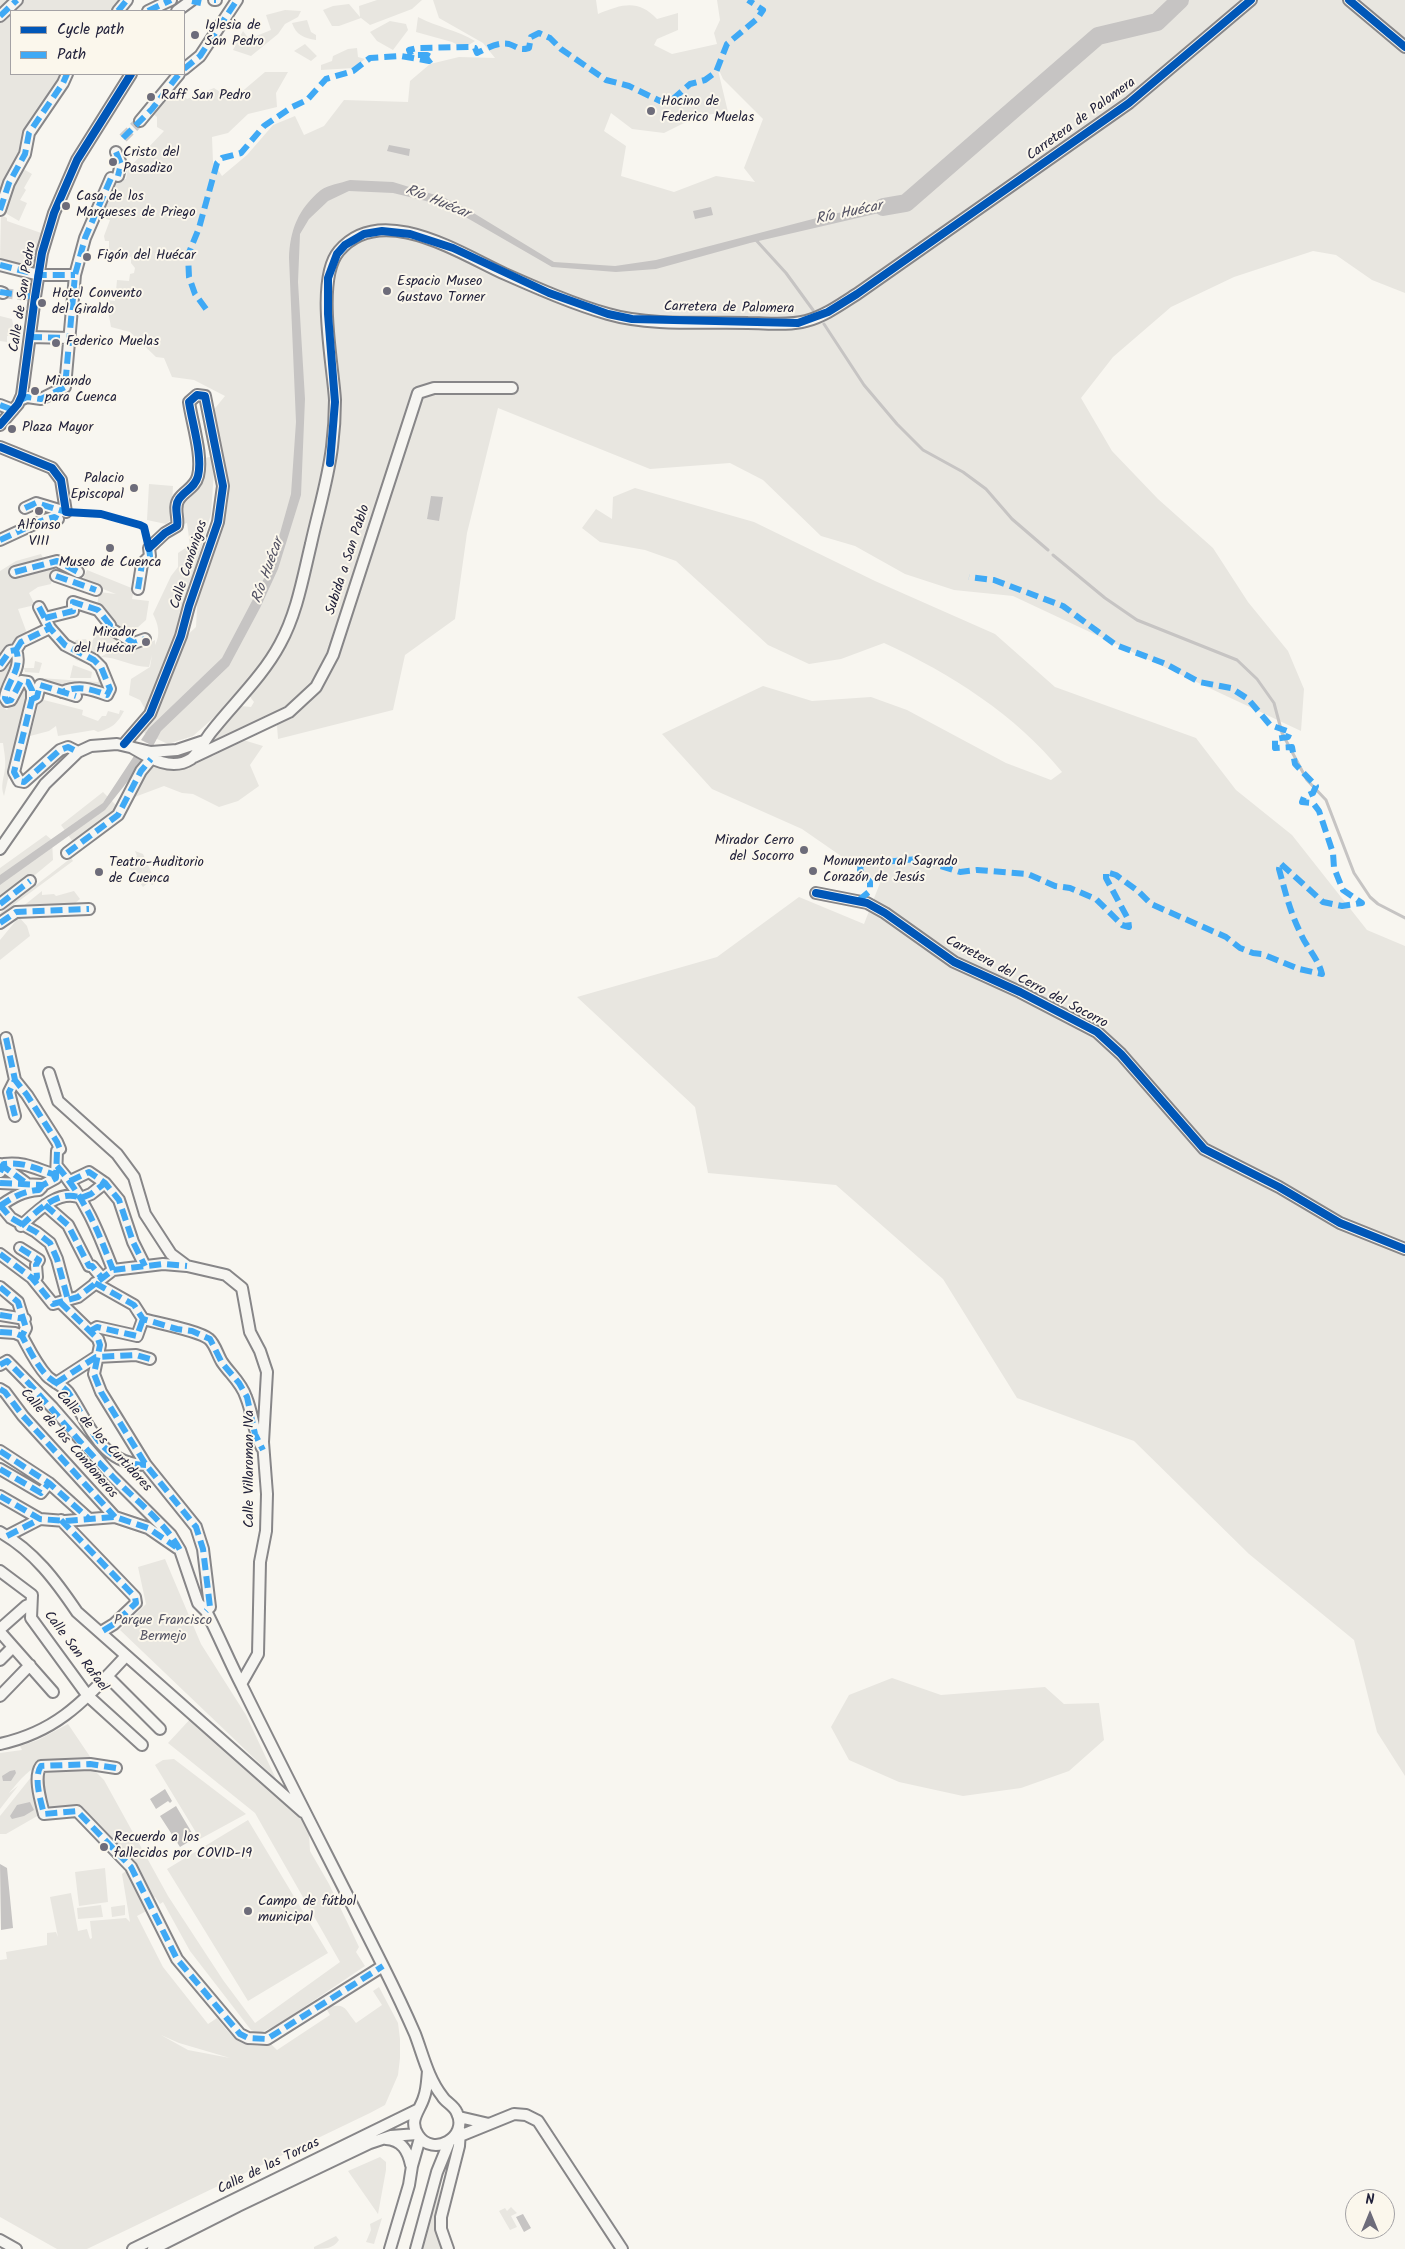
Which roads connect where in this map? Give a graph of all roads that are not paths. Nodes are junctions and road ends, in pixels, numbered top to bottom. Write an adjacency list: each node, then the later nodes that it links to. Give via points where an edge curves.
1 (17, 0): 11 (street)
2 (127, 0): 8 (street)
3 (170, 0): 9 (street)
4 (236, 0): 13 (street, via 200,56)
5 (1251, 0): 48 (street, Carretera de Palomera, via 1111,116 857,294 806,321 681,321 615,316 549,294 462,252 410,234 373,232 351,241 333,260 328,278 334,427 328,471 295,608 275,653)
6 (1349, 0): 12 (street)
7 (195, 1): 10 (street)
8 (119, 10)
9 (150, 10)
10 (179, 10)
11 (0, 16)
12 (1405, 47)
13 (185, 69)
14 (67, 75): 19 (street, via 29,133 25,154 9,183)
15 (130, 75): 21 (street, Calle de San Pedro, via 70,175 48,230)
16 (178, 75): 17 (street)
17 (140, 121)
18 (113, 162): 22 (street, via 116,152 121,164 85,238)
19 (0, 210)
20 (0, 265): 21 (street)
21 (39, 275): 22 (street); 23 (street, Calle de San Pedro)
22 (75, 275): 24 (street)
23 (30, 337): 24 (street); 26 (street, Calle de San Pedro)
24 (70, 338): 26 (street, via 65,387 45,398)
25 (512, 388): 52 (street, Subida a San Pablo, via 434,388 418,393 333,655 316,687 289,712)
26 (21, 397): 28 (street)
27 (0, 405): 28 (street)
28 (13, 410): 29 (street)
29 (0, 425)
30 (0, 448): 31 (street, via 52,468 61,480 66,512 36,503)
31 (25, 508)
32 (58, 519): 33 (street, via 41,521)
33 (0, 540)
34 (15, 572): 35 (street, via 57,561)
35 (78, 572)
36 (56, 576): 37 (street)
37 (96, 590)
38 (138, 590): 49 (street, Calle Canónigos, via 142,564 150,556 149,548 176,526 178,500 195,486 199,459 189,402 197,395 205,396 222,486 218,522 181,636 150,714)
39 (39, 607): 40 (street)
40 (45, 618): 41 (street); 42 (street, via 73,611 73,602 98,610 110,625 108,627 128,640 134,643)
41 (50, 628): 43 (street, via 21,642); 45 (street, via 65,646 94,660 101,667 110,689 107,695 90,688 70,688)
42 (145, 639)
43 (16, 650): 44 (street, via 10,651); 47 (street, via 17,672 5,698 11,700 21,681 25,680 31,685)
44 (0, 665)
45 (62, 692): 46 (street); 47 (street, via 40,685 37,697)
46 (76, 696)
47 (32, 700): 50 (street, via 14,772 19,781 24,782 60,750 68,747)
48 (204, 741): 51 (street); 52 (street, Carretera de Palomera)
49 (128, 746): 50 (street, via 91,746); 51 (street)
50 (78, 752): 53 (street, via 49,780)
51 (152, 755): 52 (street, via 170,763 184,762); 54 (street, via 118,815)
52 (193, 757)
53 (0, 849)
54 (67, 853)
55 (30, 881): 57 (street)
56 (816, 893): 76 (street, Carretera del Cerro del Socorro, via 867,903 954,962 1097,1032 1121,1054 1204,1149 1340,1223)
57 (1, 898)
58 (89, 909): 59 (street, via 16,912)
59 (0, 923)
60 (6, 1038): 62 (street)
61 (49, 1074): 79 (street, Calle Villaroman IVa, via 58,1101 117,1154 134,1177 145,1214 171,1254)
62 (15, 1080): 63 (street, via 9,1092); 65 (street, via 57,1142 60,1149 57,1151)
63 (15, 1116)
64 (1, 1168): 65 (street, via 12,1163); 69 (street)
65 (57, 1170): 66 (street); 70 (street, via 56,1178)
66 (70, 1181): 68 (street, via 89,1172); 71 (street)
67 (0, 1182): 69 (street)
68 (105, 1183): 71 (street); 78 (street, via 119,1200)
69 (27, 1184): 70 (street)
70 (43, 1185): 72 (street, via 39,1190 25,1191)
71 (81, 1198): 73 (street, via 58,1198); 80 (street, via 98,1230)
72 (0, 1205): 74 (street)
73 (45, 1205): 74 (street); 82 (street, via 68,1225)
74 (21, 1226): 84 (street, via 50,1243 57,1259)
75 (20, 1248): 81 (street, via 39,1260)
76 (1405, 1249)
77 (0, 1254): 81 (street)
78 (145, 1266): 79 (street); 80 (street)
79 (187, 1266): 96 (street, Calle Villaroman IVa, via 226,1275 242,1288 250,1332 267,1372)
80 (113, 1270): 82 (street)
81 (34, 1280): 84 (street, via 52,1303)
82 (98, 1281): 84 (street, via 78,1297); 87 (street, via 134,1305)
83 (0, 1287): 86 (street, via 18,1302)
84 (61, 1302): 88 (street)
85 (0, 1315): 86 (street)
86 (25, 1319): 90 (street, via 26,1328)
87 (143, 1319): 88 (street, via 137,1336 97,1327); 96 (street, via 192,1331 210,1339 246,1397 255,1434)
88 (90, 1331): 91 (street, via 100,1342)
89 (0, 1332): 90 (street)
90 (22, 1336): 94 (street, via 44,1373)
91 (96, 1357): 92 (street, via 136,1355); 94 (street); 98 (street, via 94,1374 98,1385)
92 (150, 1358)
93 (0, 1365): 107 (street, Calle de los Curtidores, via 7,1361 25,1379 112,1476 171,1535)
94 (56, 1383): 98 (street, via 68,1392 105,1449 127,1463)
95 (0, 1389): 102 (street, Calle de los Condoneros)
96 (263, 1450): 118 (street, Calle Villaroman IVa, via 267,1494 266,1531 260,1562 258,1654)
97 (0, 1451): 100 (street)
98 (146, 1466): 110 (street, via 196,1527 203,1549 210,1607)
99 (0, 1469): 100 (street, via 41,1493)
100 (49, 1483): 103 (street)
101 (0, 1496): 104 (street)
102 (115, 1517): 103 (street); 107 (street, via 148,1528)
103 (88, 1518): 105 (street)
104 (40, 1519): 105 (street); 106 (street)
105 (61, 1520): 112 (street, via 134,1597 136,1603)
106 (4, 1534): 112 (street, via 34,1556 77,1612)
107 (180, 1550): 110 (street, via 196,1598)
108 (0, 1571): 109 (street, Calle San Rafael, via 32,1595)
109 (31, 1604): 111 (street); 121 (street, Calle San Rafael, via 30,1618)
110 (206, 1611): 118 (street)
111 (0, 1631): 113 (street)
112 (101, 1632): 114 (street)
113 (13, 1647): 115 (street); 116 (street)
114 (126, 1656): 117 (street); 126 (street)
115 (0, 1660)
116 (30, 1665): 119 (street); 120 (street)
117 (107, 1676): 121 (street); 122 (street)
118 (241, 1684): 126 (street)
119 (53, 1692)
120 (0, 1696)
121 (88, 1696): 123 (street, via 47,1729); 124 (street, Calle San Rafael)
122 (160, 1729)
123 (0, 1744)
124 (142, 1745)
125 (116, 1768): 127 (street, via 90,1764 42,1766 38,1773 44,1814 77,1811 131,1867 176,1959 240,2034 267,2039)
126 (308, 1817): 127 (street)
127 (383, 1966): 128 (street)
128 (428, 2071): 129 (street); 130 (street)
129 (446, 2102): 130 (street, via 433,2100); 132 (street, via 455,2109)
130 (419, 2108): 133 (street, via 414,2121); 140 (street, Calle de las Torcas)
131 (489, 2124): 132 (street); 132 (street); 138 (street, via 520,2113 538,2121)
132 (459, 2126): 135 (street); 144 (street, via 441,2217 441,2229)
133 (418, 2136): 134 (street, via 397,2135); 135 (street, via 432,2145); 136 (street)
134 (381, 2139): 136 (street, via 395,2140 403,2146); 141 (street)
135 (450, 2140): 143 (street, via 437,2172)
136 (412, 2166): 142 (street)
137 (0, 2240): 139 (street)
138 (618, 2248)
139 (16, 2249)
140 (133, 2249)
141 (152, 2249)
142 (390, 2249)
143 (416, 2249)
144 (448, 2249)

